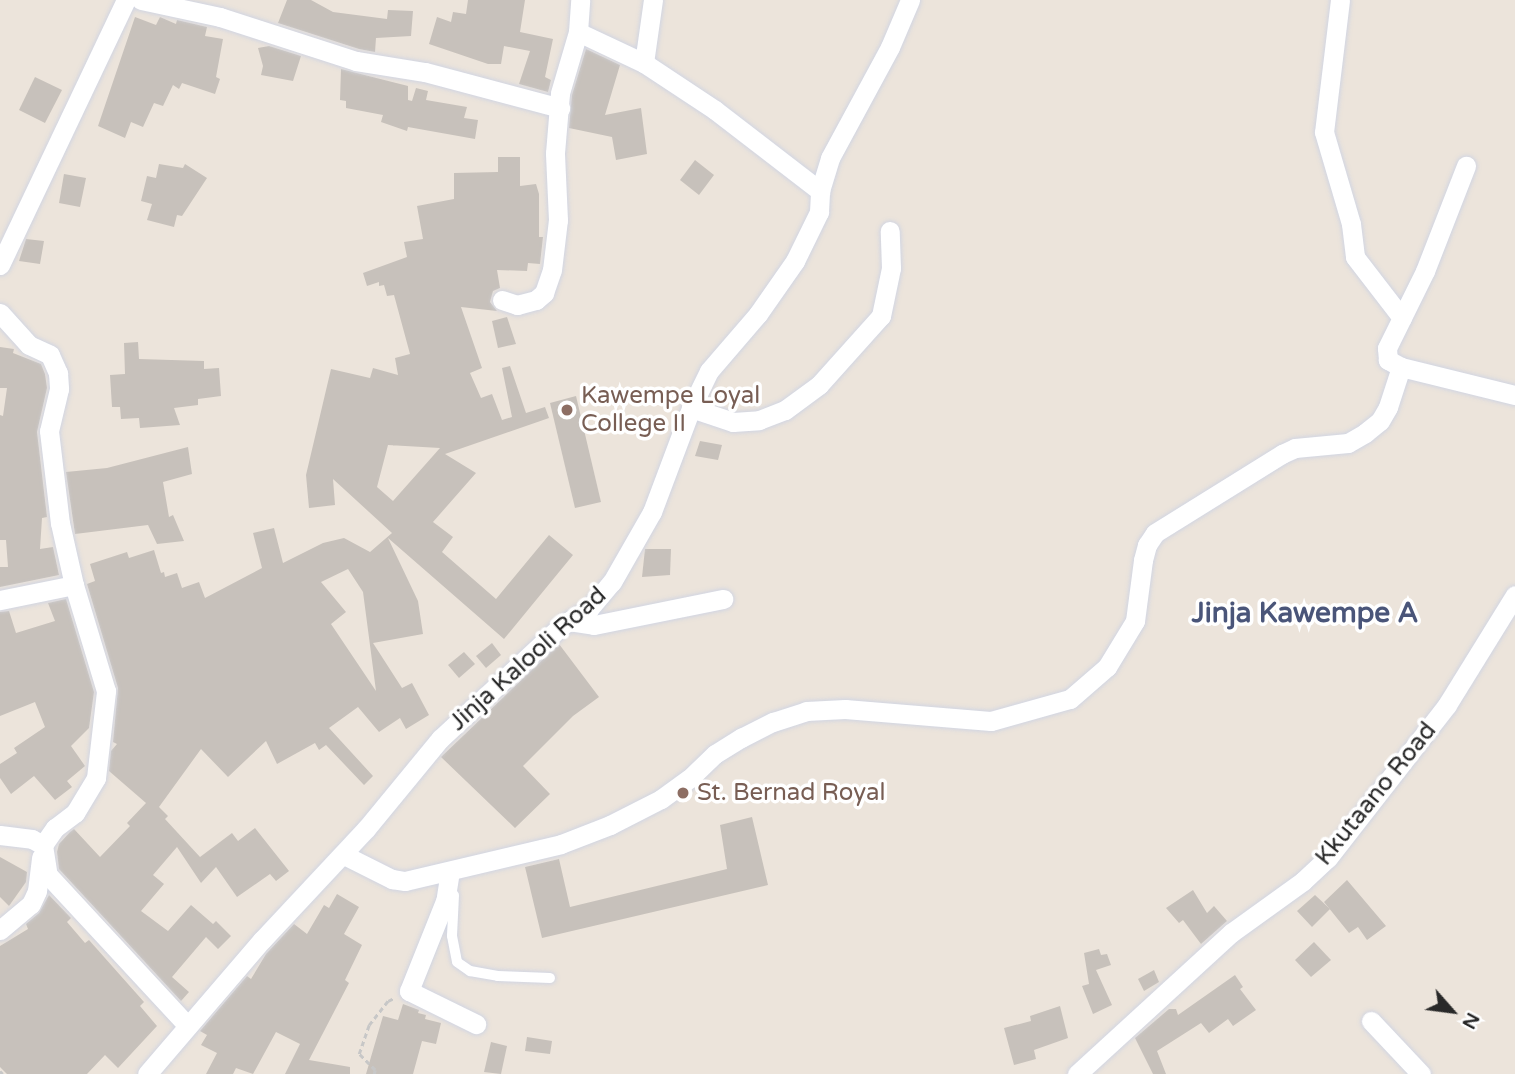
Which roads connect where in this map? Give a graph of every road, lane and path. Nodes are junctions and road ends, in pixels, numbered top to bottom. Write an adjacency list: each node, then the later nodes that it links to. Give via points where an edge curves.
1 (126, 0): 13 (street)
2 (141, 0): 9 (street, via 220,17 356,61 425,72)
3 (580, 0): 7 (street)
4 (653, 0): 8 (street)
5 (910, 0): 11 (street, Jinja Kalooli Road, via 830,158)
6 (1340, 0): 16 (street, via 1324,132 1351,224 1355,257)
7 (578, 32): 8 (street); 9 (street)
8 (644, 62): 11 (street)
9 (560, 108): 14 (street, via 555,144 558,220 552,270 544,293 536,300 526,305)
10 (1466, 166): 16 (street)
11 (820, 191): 19 (street, Jinja Kalooli Road, via 818,212 794,261 758,314 709,371)
12 (890, 231): 19 (street, via 891,268 881,316 819,385 785,410 759,420 733,422)
13 (0, 265)
14 (502, 300)
15 (0, 313): 20 (street, via 29,345 50,355 58,373 49,431 60,523)
16 (1402, 318): 17 (street, via 1386,354)
17 (1401, 367): 18 (street); 28 (street, via 1388,407 1365,433 1348,443 1295,448 1282,454 1155,533 1143,561 1135,621 1107,667 1070,698 991,721 845,709 806,711 741,738 661,799 610,825)
18 (1515, 395)
19 (691, 408): 24 (street, Jinja Kalooli Road, via 652,512 604,591)
20 (74, 585): 23 (street); 26 (street, via 106,691 102,746 90,792)
21 (1515, 595): 37 (street, Kkutaano Road, via 1447,705 1328,858 1222,941)
22 (723, 599): 24 (street, via 594,625)
23 (0, 600)
24 (569, 621): 27 (street, Jinja Kalooli Road, via 440,739)
25 (0, 835): 26 (street)
26 (43, 845): 29 (street, via 31,904); 34 (street, via 48,874)
27 (344, 855): 28 (street, via 392,879); 34 (street, Jinja Kalooli Road)
28 (449, 879): 30 (lane, via 454,894 457,962 470,971 498,976); 31 (street)
29 (0, 930)
30 (550, 978)
31 (409, 991): 33 (street); 36 (path, via 388,1001 369,1025 359,1054)
32 (1371, 1021): 38 (street)
33 (476, 1024)
34 (187, 1025): 35 (street, Jinja Kalooli Road)
35 (147, 1074)
36 (374, 1074)
37 (1077, 1074)
38 (1421, 1074)

